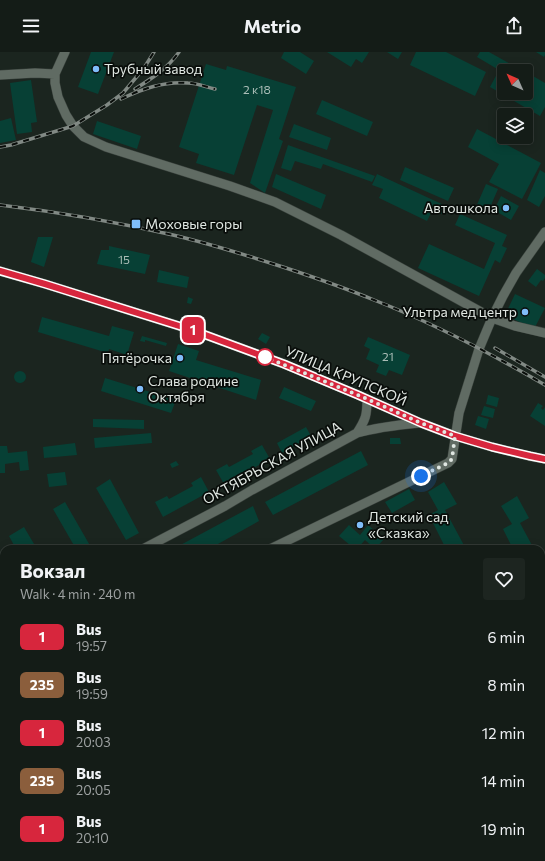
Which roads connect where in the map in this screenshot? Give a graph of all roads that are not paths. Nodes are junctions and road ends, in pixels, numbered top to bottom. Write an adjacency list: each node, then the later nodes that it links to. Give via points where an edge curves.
1 (65, 52): 3 (street)
2 (0, 74): 3 (street)
3 (55, 74): 6 (street, via 58,97 66,115 84,137 106,147 275,202 341,235)
4 (545, 232): 6 (street, via 516,273)
5 (0, 271): 8 (street, УЛИЦА КРУПСКОЙ, via 192,330 284,364)
6 (492, 318): 7 (street); 11 (street, via 463,399)
7 (545, 333)
8 (367, 399): 9 (street, УЛИЦА КРУПСКОЙ); 10 (street, via 367,412)
9 (421, 423): 10 (street, ОКТЯБРЬСКАЯ УЛИЦА, via 390,425); 11 (street, УЛИЦА КРУПСКОЙ)
10 (357, 433): 13 (street, ОКТЯБРЬСКАЯ УЛИЦА)
11 (455, 436): 12 (street, УЛИЦА КРУПСКОЙ); 14 (street, via 452,459 448,463)
12 (545, 458)
13 (152, 545)
14 (278, 545)

